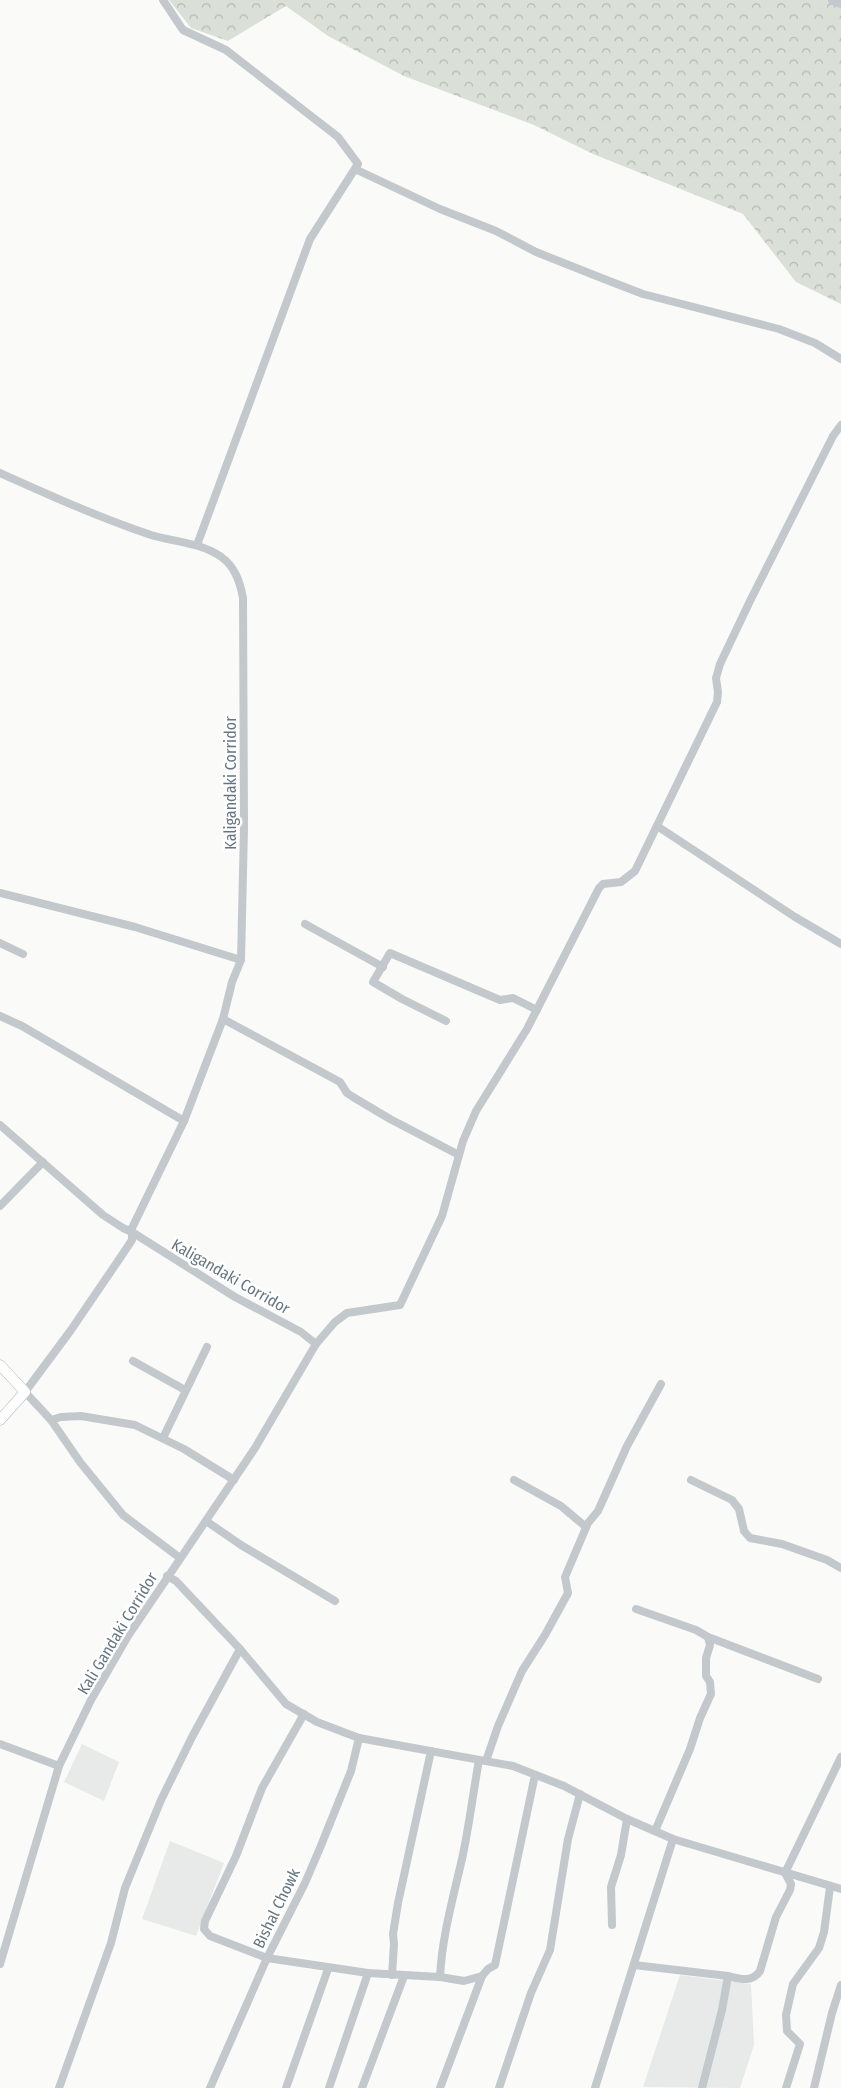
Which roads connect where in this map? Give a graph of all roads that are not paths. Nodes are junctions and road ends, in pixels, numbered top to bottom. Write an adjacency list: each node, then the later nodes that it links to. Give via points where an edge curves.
1 (163, 0): 4 (street, via 183,30 226,50 338,136 358,164)
2 (832, 0): 3 (street)
3 (841, 4)
4 (355, 170): 5 (street, via 496,231 536,252 604,279 644,294 779,330 815,344); 8 (street, via 310,239)
5 (841, 359)
6 (841, 425): 9 (street, via 720,664 716,678 717,702)
7 (0, 473): 8 (street, Kaligandaki Corridor, via 153,535)
8 (197, 545): 15 (street, Kaligandaki Corridor, via 221,557 233,569 241,584 243,598)
9 (657, 826): 13 (street); 17 (street, via 635,870 620,882 603,884 599,888)
10 (0, 893): 15 (street, via 135,927)
11 (305, 924): 16 (street)
12 (0, 944): 14 (street)
13 (841, 944)
14 (23, 954)
15 (241, 960): 19 (street, Kaligandaki Corridor)
16 (382, 967): 17 (street, via 390,954 500,1000 513,998); 20 (street, via 374,982)
17 (537, 1010): 23 (street, via 476,1112)
18 (0, 1016): 21 (street)
19 (223, 1019): 21 (street, Kaligandaki Corridor); 23 (street, via 340,1082 353,1097)
20 (446, 1021)
21 (184, 1121): 26 (street, Kaligandaki Corridor)
22 (0, 1125): 24 (street, Kaligandaki Corridor)
23 (459, 1155): 27 (street, Kali Gandaki Corridor, via 442,1216 400,1304 347,1313)
24 (43, 1162): 25 (street); 26 (street, Kaligandaki Corridor, via 103,1214)
25 (0, 1206)
26 (132, 1232): 27 (street, Kaligandaki Corridor); 33 (street, via 132,1240 120,1258)
27 (316, 1344): 37 (street, Kali Gandaki Corridor)
28 (207, 1348): 32 (street)
29 (132, 1361): 32 (street)
30 (0, 1365): 33 (main road)
31 (661, 1384): 41 (street, via 627,1446 598,1510)
32 (185, 1390): 36 (street)
33 (25, 1392): 34 (main road); 35 (street)
34 (0, 1420)
35 (51, 1420): 36 (street, via 81,1416 110,1420 136,1425); 42 (street, via 123,1515)
36 (163, 1438): 37 (street)
37 (234, 1480): 40 (street, Kali Gandaki Corridor)
38 (514, 1480): 41 (street, via 561,1506)
39 (691, 1480): 43 (street, via 732,1500 750,1538 782,1544)
40 (206, 1521): 42 (street, Kali Gandaki Corridor); 45 (street, via 241,1546)
41 (586, 1527): 55 (street, via 565,1577 568,1592 522,1670)
42 (180, 1558): 44 (street, Kali Gandaki Corridor)
43 (841, 1568)
44 (168, 1576): 48 (street); 56 (street, Kali Gandaki Corridor, via 91,1700)
45 (335, 1601)
46 (636, 1609): 47 (street)
47 (708, 1637): 49 (street); 60 (street, via 706,1676 711,1694)
48 (240, 1649): 50 (street, via 286,1704); 77 (street, via 158,1808 125,1888 111,1943)
49 (818, 1678)
50 (304, 1714): 51 (street); 66 (street, via 262,1788 236,1856 205,1921 204,1930 210,1936)
51 (359, 1738): 53 (street); 66 (street, Bishal Chowk, via 351,1771 320,1848)
52 (0, 1744): 56 (street)
53 (431, 1752): 55 (street); 71 (street, via 405,1865 393,1934)
54 (841, 1757): 62 (street)
55 (482, 1761): 57 (street, via 513,1766); 75 (street, via 449,1916)
56 (59, 1766): 67 (street, Kali Gandaki Corridor)
57 (536, 1775): 58 (street); 73 (street, via 495,1965)
58 (580, 1794): 59 (street); 83 (street, via 562,1873 550,1950 531,1993)
59 (627, 1819): 60 (street); 65 (street, via 611,1887)
60 (655, 1831): 61 (street)
61 (673, 1840): 62 (street); 68 (street)
62 (784, 1873): 63 (street); 74 (street, via 791,1884 790,1890 776,1917 760,1971 752,1979)
63 (830, 1887): 64 (street); 86 (street, via 819,1948 793,1984 786,2015 787,2031 800,2044)
64 (841, 1889)
65 (612, 1925)
66 (267, 1958): 69 (street); 78 (street, Bishal Chowk)
67 (0, 1964)
68 (634, 1965): 74 (street); 84 (street)
69 (328, 1968): 70 (street); 79 (street)
70 (368, 1973): 71 (street); 80 (street)
71 (392, 1975): 72 (street)
72 (404, 1976): 75 (street); 81 (street)
73 (482, 1976): 75 (street, via 464,1981); 82 (street)
74 (728, 1976): 85 (street)
75 (440, 1977)
76 (841, 1986): 87 (street)
77 (58, 2088)
78 (210, 2088)
79 (286, 2088)
80 (329, 2088)
81 (362, 2088)
82 (440, 2088)
83 (499, 2088)
84 (595, 2088)
85 (702, 2088)
86 (786, 2088)
87 (814, 2088)

